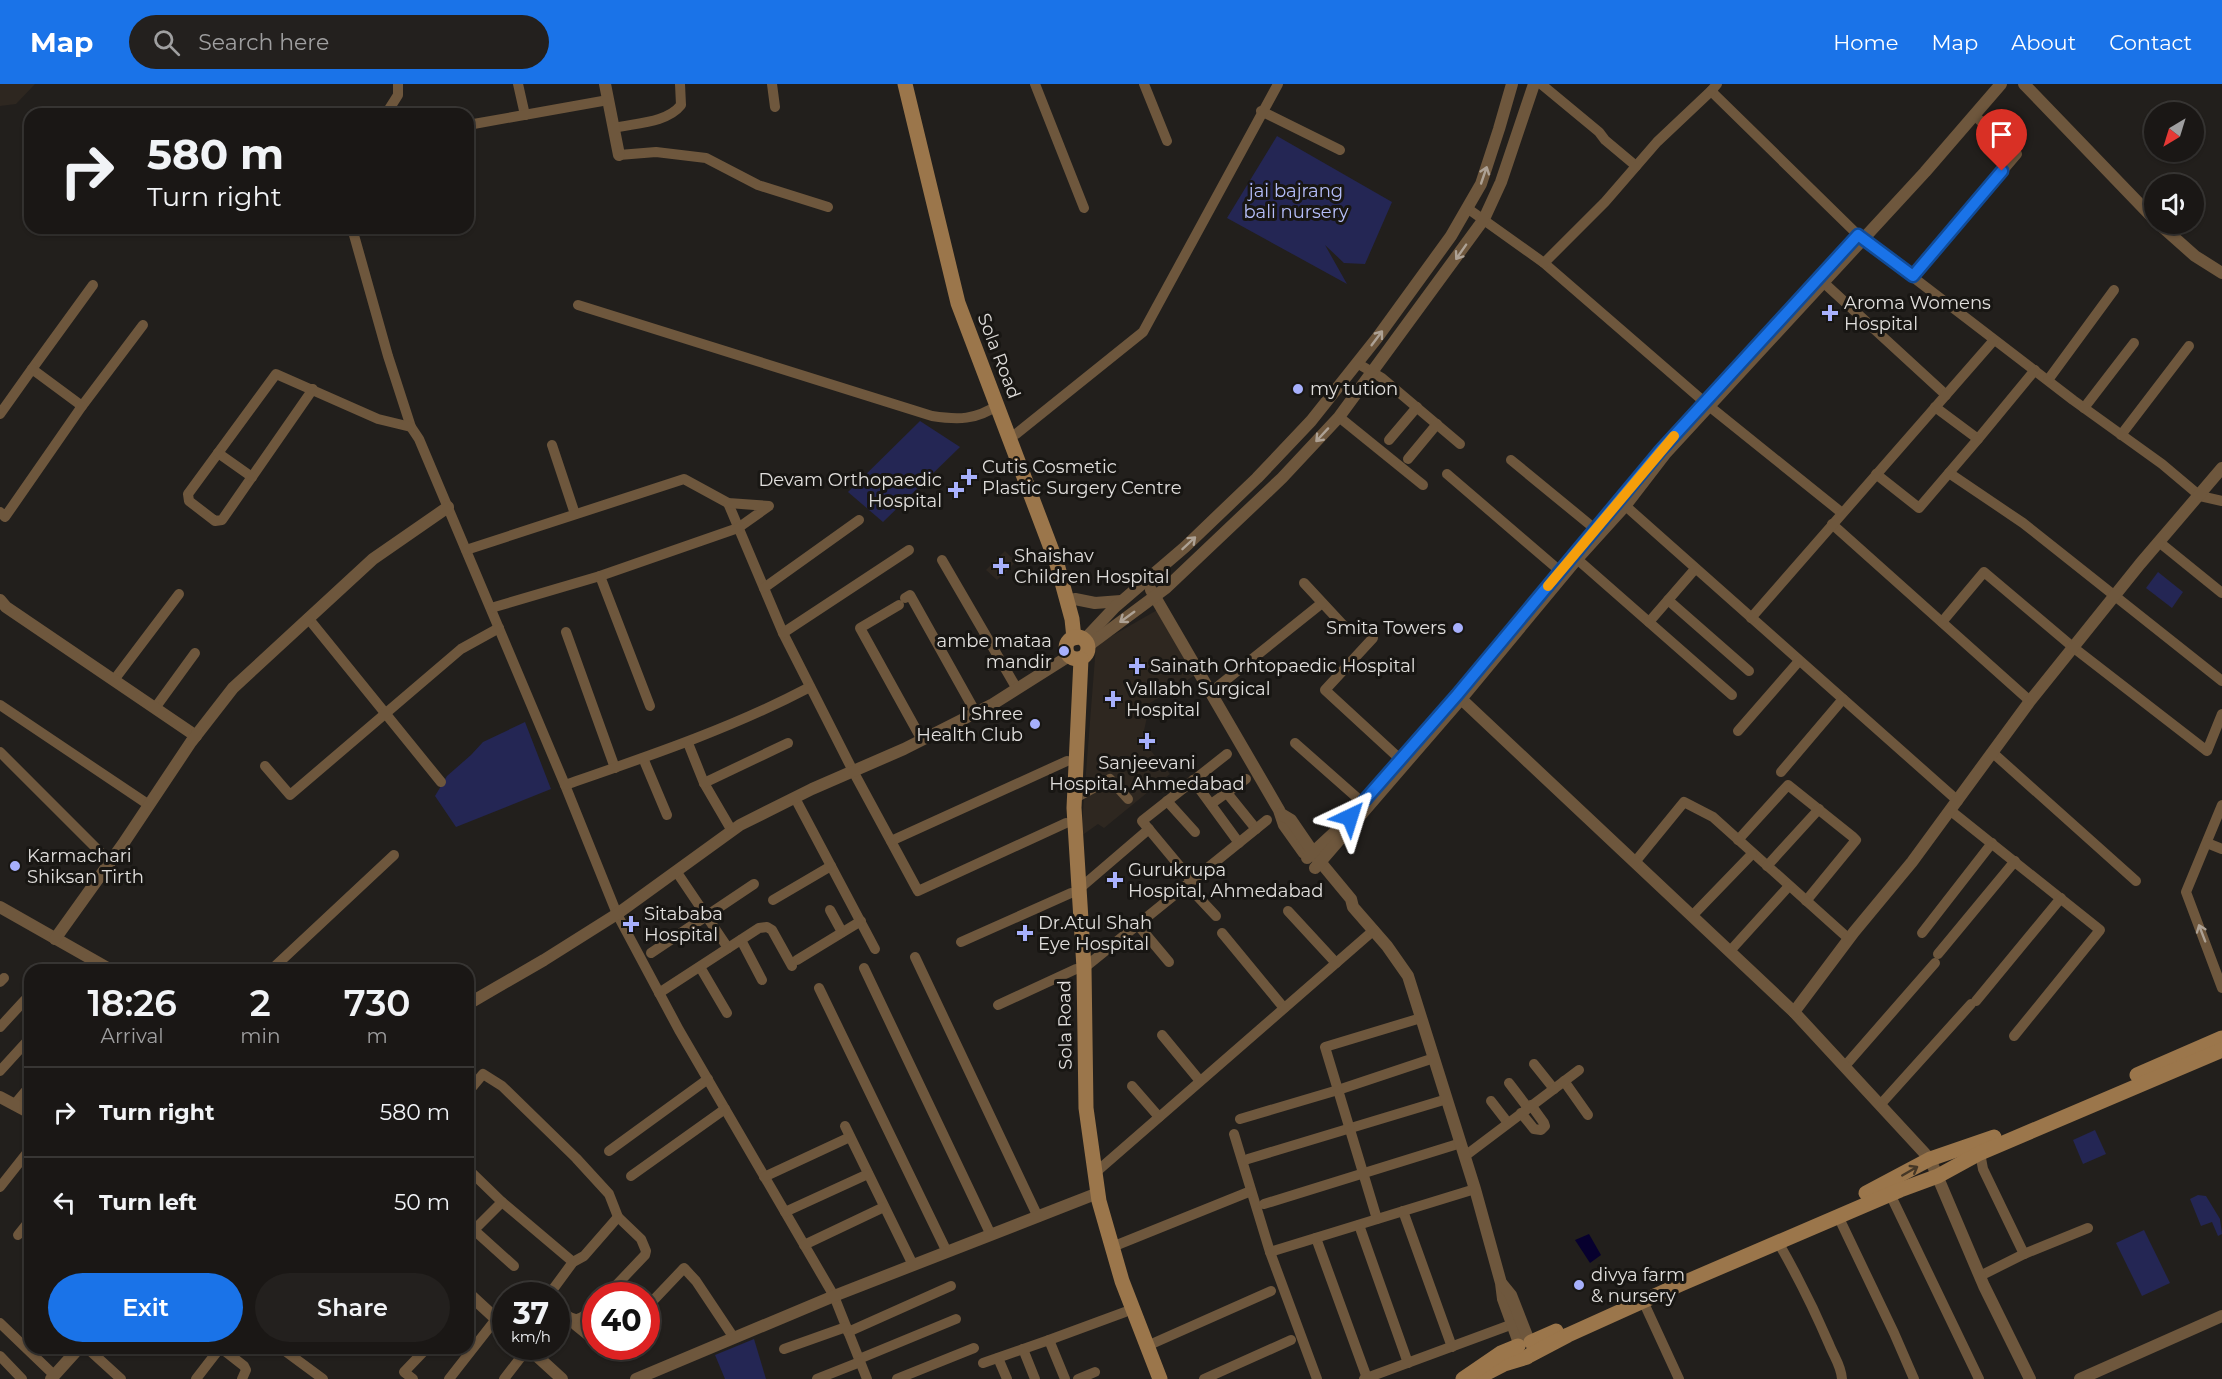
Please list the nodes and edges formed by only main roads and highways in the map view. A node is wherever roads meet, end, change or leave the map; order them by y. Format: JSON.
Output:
{"nodes":[{"id":1,"x":906,"y":84,"type":"edge"},
{"id":2,"x":913,"y":84,"type":"edge"},
{"id":3,"x":1078,"y":648,"type":"junction"},
{"id":4,"x":1075,"y":891,"type":"junction"},
{"id":5,"x":1080,"y":969,"type":"junction"},
{"id":6,"x":2222,"y":1038,"type":"edge"},
{"id":7,"x":2222,"y":1050,"type":"edge"},
{"id":8,"x":1094,"y":1195,"type":"junction"},
{"id":9,"x":1526,"y":1347,"type":"junction"},
{"id":10,"x":1151,"y":1379,"type":"edge"},
{"id":11,"x":1160,"y":1379,"type":"edge"},
{"id":12,"x":1463,"y":1379,"type":"edge"},
{"id":13,"x":1477,"y":1379,"type":"edge"}],
"edges":[{"from":1,"to":3,"type":"main road","name":"Sola Road"},
{"from":2,"to":3,"type":"main road","name":"Sola Road"},
{"from":3,"to":4,"type":"main road","name":"Sola Road"},
{"from":3,"to":4,"type":"main road","name":"Sola Road"},
{"from":4,"to":5,"type":"main road","name":"Sola Road"},
{"from":5,"to":8,"type":"main road","name":"Sola Road"},
{"from":5,"to":8,"type":"main road","name":"Sola Road"},
{"from":9,"to":6,"type":"main road","one_way":true},
{"from":7,"to":9,"type":"main road"},
{"from":8,"to":10,"type":"main road","name":"Sola Road"},
{"from":8,"to":11,"type":"main road","name":"Sola Road"},
{"from":9,"to":12,"type":"main road"},
{"from":9,"to":13,"type":"main road"}]}
